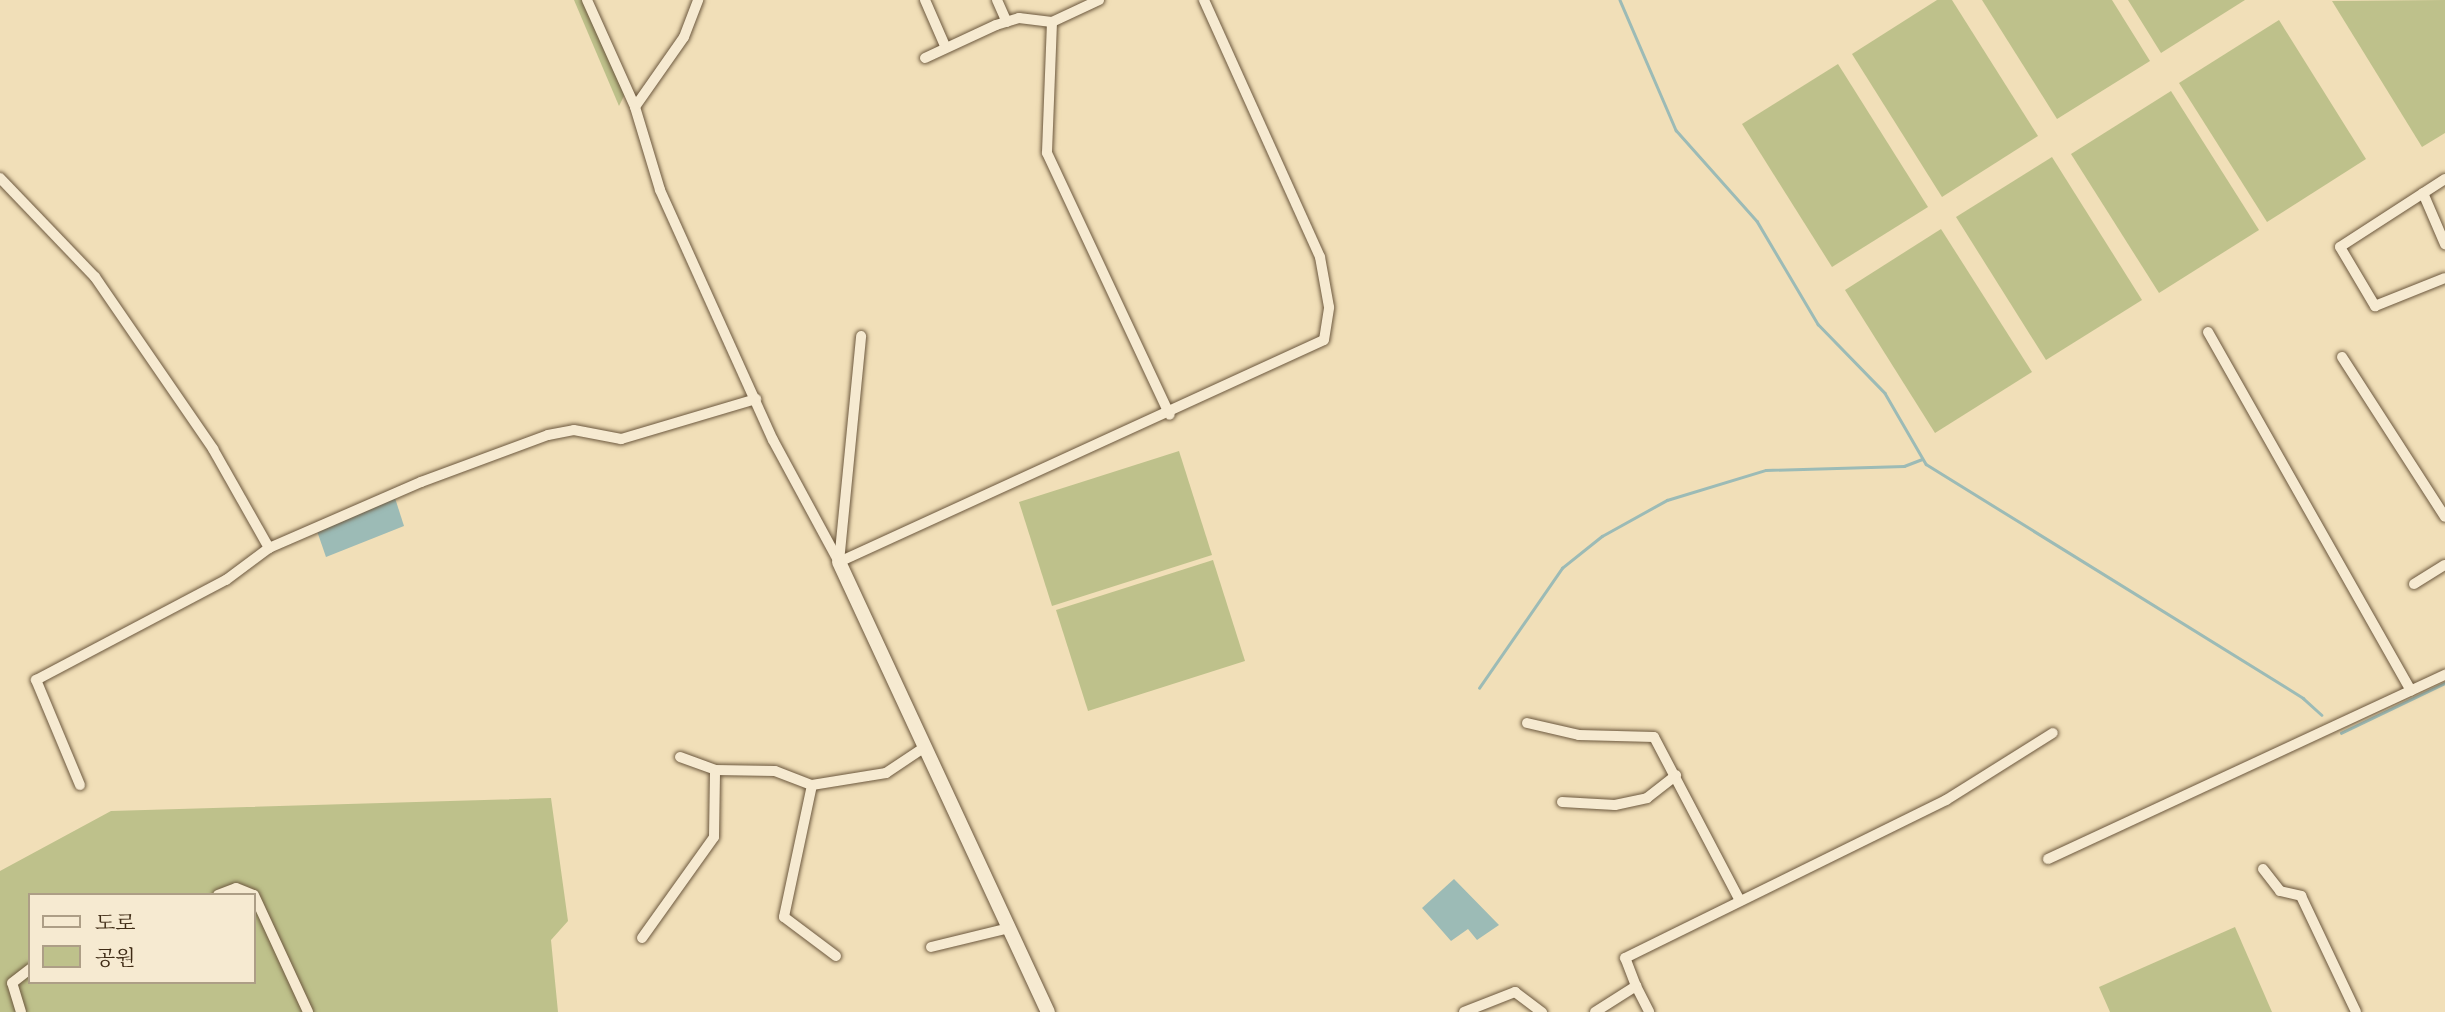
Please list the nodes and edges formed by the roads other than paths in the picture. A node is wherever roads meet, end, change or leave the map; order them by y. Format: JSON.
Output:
{"nodes":[{"id":1,"x":587,"y":0,"type":"edge"},
{"id":2,"x":698,"y":0,"type":"edge"},
{"id":3,"x":925,"y":0,"type":"edge"},
{"id":4,"x":997,"y":0,"type":"edge"},
{"id":5,"x":1099,"y":0,"type":"edge"},
{"id":6,"x":1203,"y":0,"type":"edge"},
{"id":7,"x":1007,"y":22,"type":"junction"},
{"id":8,"x":1052,"y":22,"type":"junction"},
{"id":9,"x":946,"y":48,"type":"junction"},
{"id":10,"x":925,"y":58,"type":"dead end"},
{"id":11,"x":635,"y":107,"type":"junction"},
{"id":12,"x":0,"y":178,"type":"edge"},
{"id":13,"x":2445,"y":179,"type":"edge"},
{"id":14,"x":2423,"y":193,"type":"junction"},
{"id":15,"x":2442,"y":230,"type":"edge"},
{"id":16,"x":2445,"y":244,"type":"edge"},
{"id":17,"x":2445,"y":278,"type":"edge"},
{"id":18,"x":2208,"y":332,"type":"dead end"},
{"id":19,"x":861,"y":337,"type":"dead end"},
{"id":20,"x":2342,"y":357,"type":"dead end"},
{"id":21,"x":756,"y":400,"type":"junction"},
{"id":22,"x":1170,"y":415,"type":"junction"},
{"id":23,"x":2445,"y":517,"type":"edge"},
{"id":24,"x":268,"y":548,"type":"junction"},
{"id":25,"x":839,"y":562,"type":"junction"},
{"id":26,"x":2445,"y":565,"type":"edge"},
{"id":27,"x":2414,"y":584,"type":"dead end"},
{"id":28,"x":2445,"y":675,"type":"edge"},
{"id":29,"x":2411,"y":691,"type":"junction"},
{"id":30,"x":1527,"y":723,"type":"dead end"},
{"id":31,"x":2053,"y":733,"type":"dead end"},
{"id":32,"x":925,"y":747,"type":"junction"},
{"id":33,"x":680,"y":757,"type":"dead end"},
{"id":34,"x":715,"y":769,"type":"junction"},
{"id":35,"x":1676,"y":775,"type":"junction"},
{"id":36,"x":80,"y":785,"type":"dead end"},
{"id":37,"x":812,"y":785,"type":"junction"},
{"id":38,"x":1562,"y":802,"type":"dead end"},
{"id":39,"x":2048,"y":859,"type":"dead end"},
{"id":40,"x":2263,"y":869,"type":"dead end"},
{"id":41,"x":223,"y":893,"type":"edge"},
{"id":42,"x":248,"y":893,"type":"edge"},
{"id":43,"x":256,"y":901,"type":"edge"},
{"id":44,"x":1740,"y":901,"type":"junction"},
{"id":45,"x":1009,"y":928,"type":"junction"},
{"id":46,"x":642,"y":938,"type":"dead end"},
{"id":47,"x":931,"y":947,"type":"dead end"},
{"id":48,"x":836,"y":956,"type":"dead end"},
{"id":49,"x":28,"y":971,"type":"edge"},
{"id":50,"x":1636,"y":986,"type":"junction"},
{"id":51,"x":21,"y":1012,"type":"edge"},
{"id":52,"x":308,"y":1012,"type":"edge"},
{"id":53,"x":1048,"y":1012,"type":"edge"},
{"id":54,"x":1464,"y":1012,"type":"edge"},
{"id":55,"x":1542,"y":1012,"type":"edge"},
{"id":56,"x":1595,"y":1012,"type":"edge"},
{"id":57,"x":1649,"y":1012,"type":"edge"},
{"id":58,"x":2356,"y":1012,"type":"edge"}],
"edges":[{"from":1,"to":11,"type":"street"},
{"from":2,"to":11,"type":"street"},
{"from":3,"to":9,"type":"street"},
{"from":4,"to":7,"type":"street"},
{"from":5,"to":8,"type":"street"},
{"from":6,"to":22,"type":"street"},
{"from":7,"to":8,"type":"street"},
{"from":7,"to":9,"type":"street"},
{"from":8,"to":22,"type":"street"},
{"from":9,"to":10,"type":"street"},
{"from":11,"to":21,"type":"street"},
{"from":12,"to":24,"type":"street"},
{"from":13,"to":14,"type":"street"},
{"from":14,"to":15,"type":"street"},
{"from":14,"to":17,"type":"street"},
{"from":15,"to":16,"type":"street"},
{"from":18,"to":29,"type":"street"},
{"from":19,"to":25,"type":"street"},
{"from":20,"to":23,"type":"street"},
{"from":21,"to":24,"type":"street"},
{"from":21,"to":25,"type":"street"},
{"from":22,"to":25,"type":"street"},
{"from":24,"to":36,"type":"street"},
{"from":25,"to":32,"type":"street"},
{"from":26,"to":27,"type":"street"},
{"from":28,"to":29,"type":"street"},
{"from":29,"to":39,"type":"street"},
{"from":30,"to":35,"type":"street"},
{"from":31,"to":44,"type":"street"},
{"from":32,"to":37,"type":"street"},
{"from":32,"to":45,"type":"street"},
{"from":33,"to":34,"type":"street"},
{"from":34,"to":37,"type":"street"},
{"from":34,"to":46,"type":"street"},
{"from":35,"to":38,"type":"street"},
{"from":35,"to":44,"type":"street"},
{"from":37,"to":48,"type":"street"},
{"from":40,"to":58,"type":"street"},
{"from":41,"to":42,"type":"street"},
{"from":43,"to":52,"type":"street"},
{"from":44,"to":50,"type":"street"},
{"from":45,"to":47,"type":"street"},
{"from":45,"to":53,"type":"street"},
{"from":49,"to":51,"type":"street"},
{"from":50,"to":56,"type":"street"},
{"from":50,"to":57,"type":"street"},
{"from":54,"to":55,"type":"street"}]}
